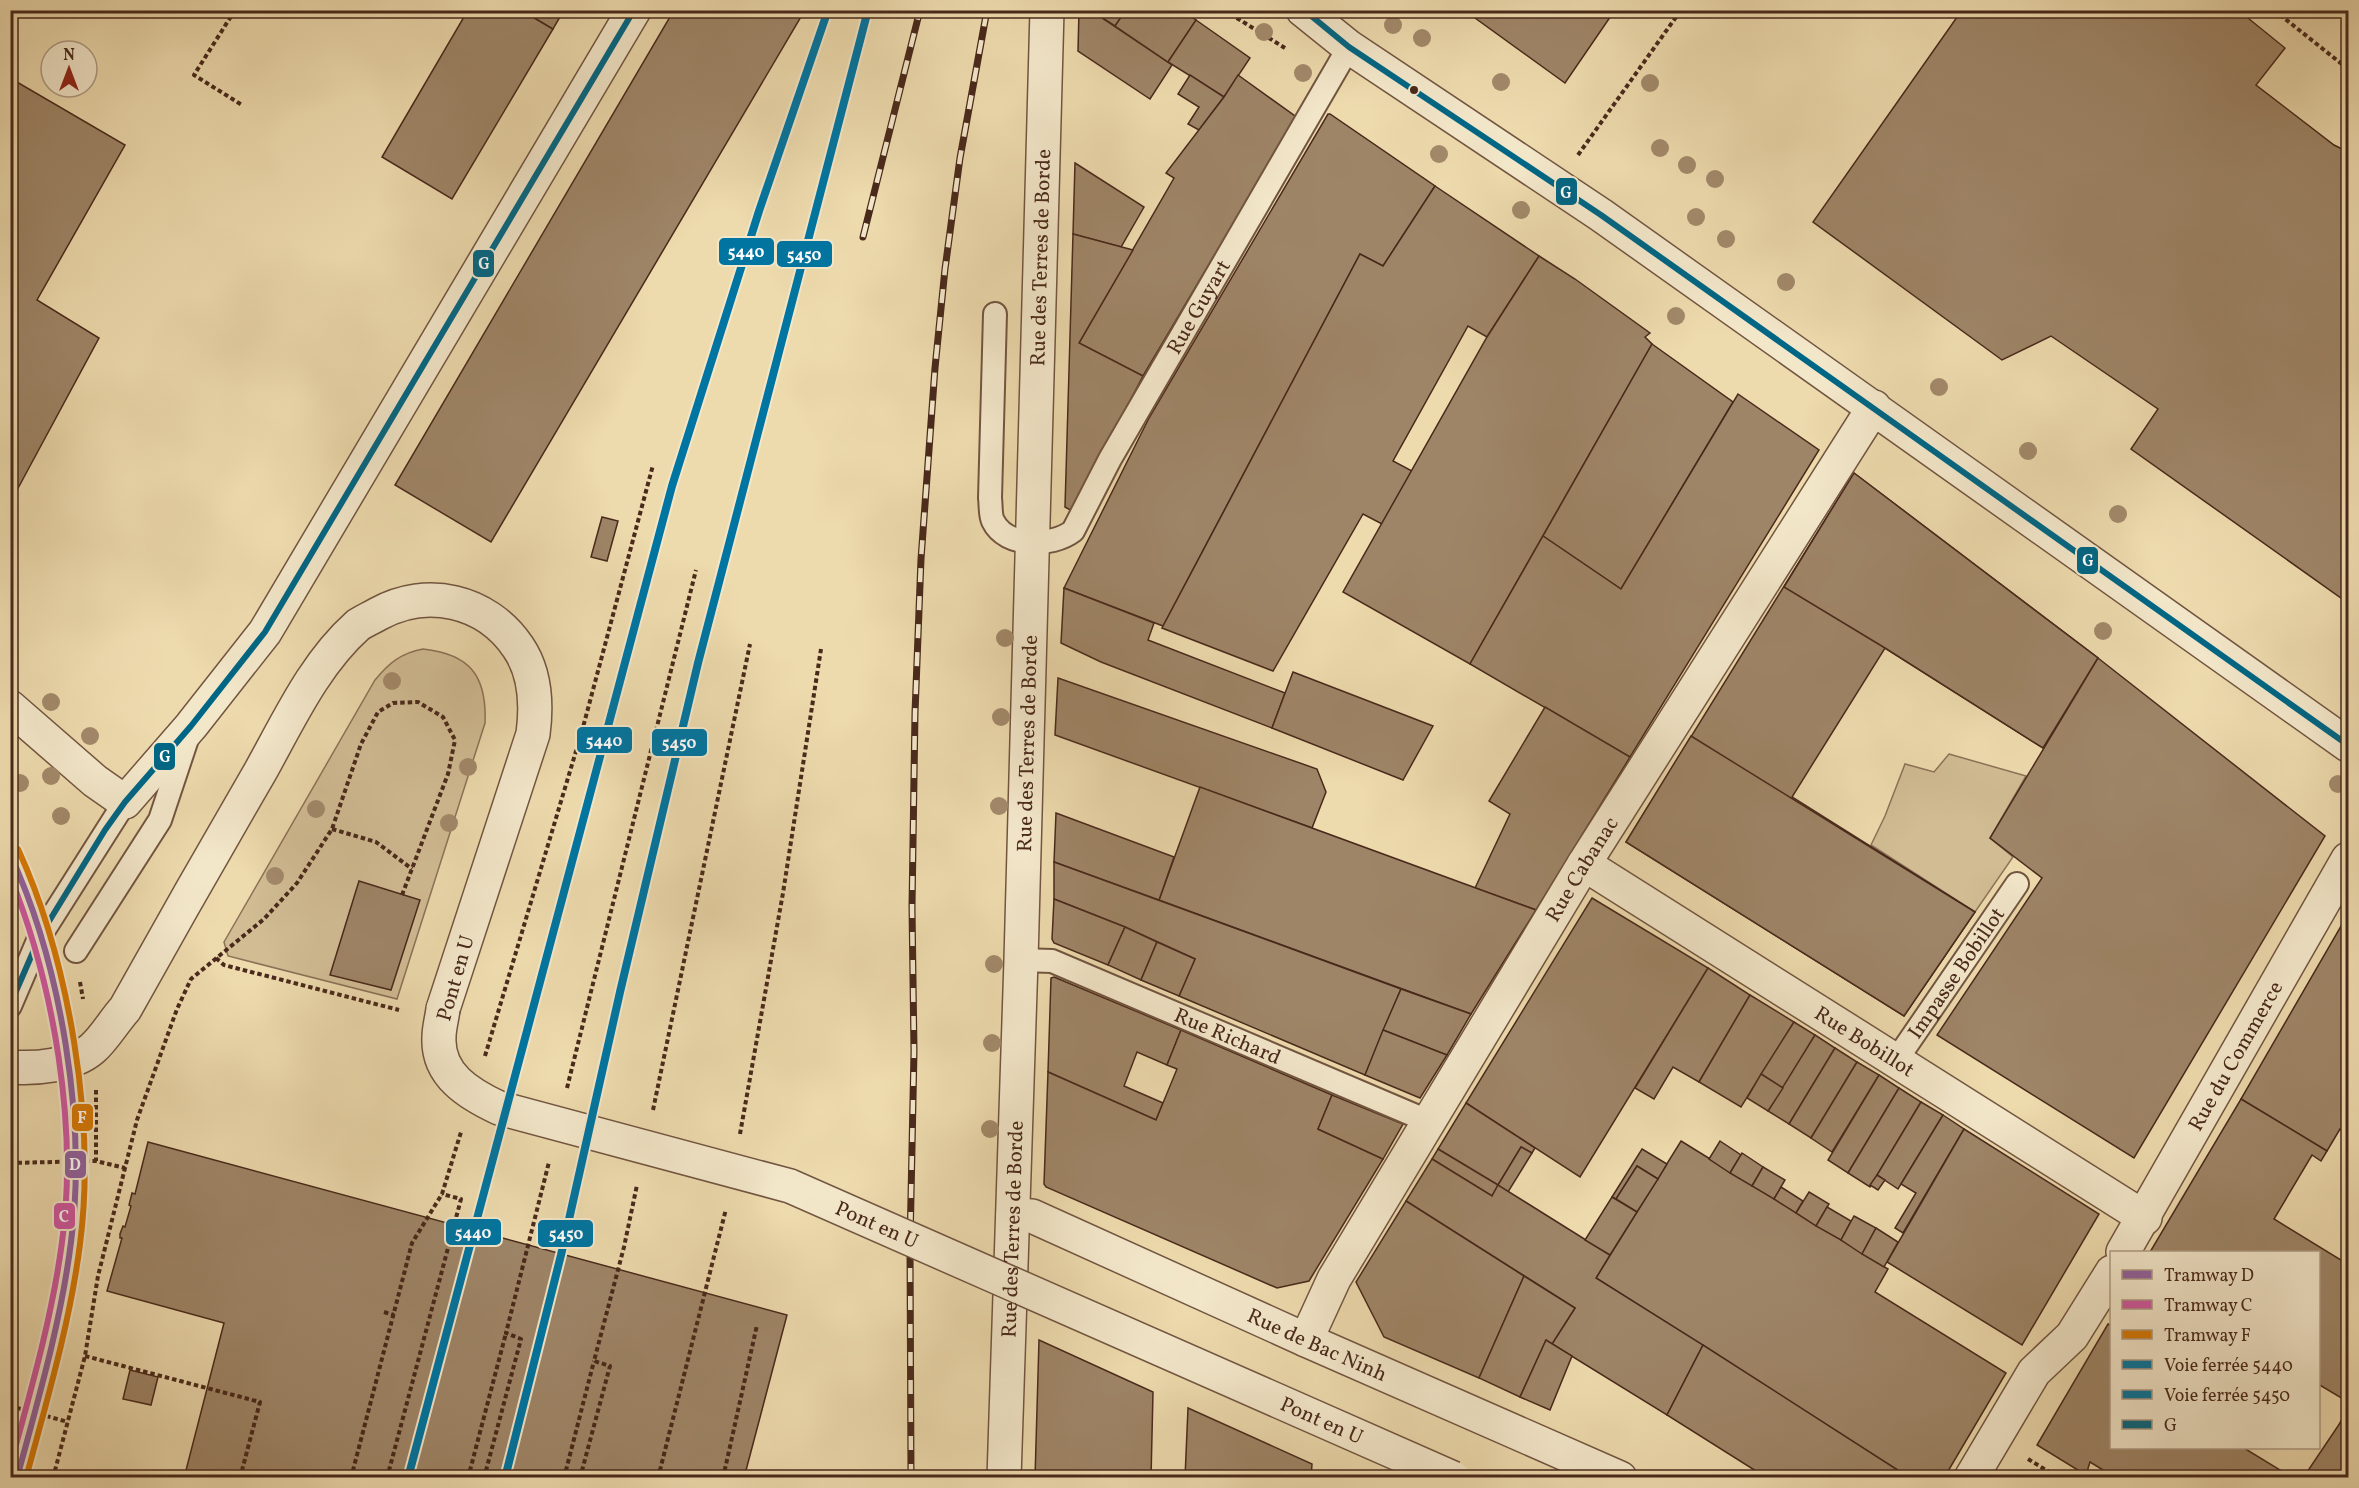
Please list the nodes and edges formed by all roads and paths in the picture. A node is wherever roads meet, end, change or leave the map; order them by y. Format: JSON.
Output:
{"nodes":[{"id":1,"x":236,"y":10,"type":"edge"},
{"id":2,"x":634,"y":10,"type":"edge"},
{"id":3,"x":1047,"y":10,"type":"edge"},
{"id":4,"x":1303,"y":10,"type":"edge"},
{"id":5,"x":1681,"y":10,"type":"edge"},
{"id":6,"x":2274,"y":10,"type":"edge"},
{"id":7,"x":1349,"y":47,"type":"junction"},
{"id":8,"x":2349,"y":69,"type":"edge"},
{"id":9,"x":242,"y":105,"type":"dead end"},
{"id":10,"x":1556,"y":185,"type":"junction"},
{"id":11,"x":995,"y":314,"type":"dead end"},
{"id":12,"x":1874,"y":407,"type":"junction"},
{"id":13,"x":653,"y":465,"type":"dead end"},
{"id":14,"x":1032,"y":542,"type":"junction"},
{"id":15,"x":696,"y":570,"type":"dead end"},
{"id":16,"x":750,"y":644,"type":"dead end"},
{"id":17,"x":821,"y":650,"type":"dead end"},
{"id":18,"x":10,"y":707,"type":"edge"},
{"id":19,"x":191,"y":726,"type":"junction"},
{"id":20,"x":2349,"y":745,"type":"edge"},
{"id":21,"x":124,"y":802,"type":"junction"},
{"id":22,"x":332,"y":829,"type":"junction"},
{"id":23,"x":2349,"y":859,"type":"edge"},
{"id":24,"x":1584,"y":864,"type":"junction"},
{"id":25,"x":412,"y":869,"type":"junction"},
{"id":26,"x":2018,"y":884,"type":"dead end"},
{"id":27,"x":402,"y":895,"type":"dead end"},
{"id":28,"x":76,"y":951,"type":"dead end"},
{"id":29,"x":216,"y":958,"type":"junction"},
{"id":30,"x":1022,"y":960,"type":"junction"},
{"id":31,"x":10,"y":1006,"type":"edge"},
{"id":32,"x":396,"y":1009,"type":"dead end"},
{"id":33,"x":484,"y":1060,"type":"dead end"},
{"id":34,"x":1895,"y":1062,"type":"junction"},
{"id":35,"x":10,"y":1067,"type":"edge"},
{"id":36,"x":96,"y":1080,"type":"dead end"},
{"id":37,"x":567,"y":1089,"type":"dead end"},
{"id":38,"x":651,"y":1120,"type":"dead end"},
{"id":39,"x":1430,"y":1122,"type":"junction"},
{"id":40,"x":463,"y":1127,"type":"dead end"},
{"id":41,"x":739,"y":1139,"type":"dead end"},
{"id":42,"x":550,"y":1158,"type":"dead end"},
{"id":43,"x":96,"y":1161,"type":"junction"},
{"id":44,"x":10,"y":1163,"type":"edge"},
{"id":45,"x":124,"y":1168,"type":"junction"},
{"id":46,"x":639,"y":1178,"type":"dead end"},
{"id":47,"x":442,"y":1194,"type":"junction"},
{"id":48,"x":726,"y":1206,"type":"dead end"},
{"id":49,"x":1013,"y":1215,"type":"junction"},
{"id":50,"x":2145,"y":1218,"type":"junction"},
{"id":51,"x":2124,"y":1251,"type":"edge"},
{"id":52,"x":2110,"y":1275,"type":"edge"},
{"id":53,"x":384,"y":1312,"type":"dead end"},
{"id":54,"x":394,"y":1315,"type":"junction"},
{"id":55,"x":757,"y":1325,"type":"dead end"},
{"id":56,"x":506,"y":1333,"type":"junction"},
{"id":57,"x":1306,"y":1340,"type":"junction"},
{"id":58,"x":85,"y":1356,"type":"junction"},
{"id":59,"x":594,"y":1361,"type":"junction"},
{"id":60,"x":10,"y":1406,"type":"edge"},
{"id":61,"x":68,"y":1422,"type":"junction"},
{"id":62,"x":53,"y":1478,"type":"edge"},
{"id":63,"x":240,"y":1478,"type":"edge"},
{"id":64,"x":351,"y":1478,"type":"edge"},
{"id":65,"x":387,"y":1478,"type":"edge"},
{"id":66,"x":468,"y":1478,"type":"edge"},
{"id":67,"x":484,"y":1478,"type":"edge"},
{"id":68,"x":564,"y":1478,"type":"edge"},
{"id":69,"x":580,"y":1478,"type":"edge"},
{"id":70,"x":658,"y":1478,"type":"edge"},
{"id":71,"x":723,"y":1478,"type":"edge"},
{"id":72,"x":1004,"y":1478,"type":"edge"},
{"id":73,"x":1453,"y":1478,"type":"edge"},
{"id":74,"x":1620,"y":1478,"type":"edge"},
{"id":75,"x":1971,"y":1478,"type":"edge"}],
"edges":[{"from":1,"to":9,"type":"path"},
{"from":2,"to":19,"type":"street"},
{"from":3,"to":14,"type":"street","name":"Rue des Terres de Borde"},
{"from":4,"to":7,"type":"street"},
{"from":5,"to":10,"type":"path"},
{"from":6,"to":8,"type":"path"},
{"from":7,"to":10,"type":"street"},
{"from":7,"to":14,"type":"lane","name":"Rue Guyart"},
{"from":10,"to":12,"type":"street"},
{"from":11,"to":14,"type":"lane"},
{"from":12,"to":20,"type":"street"},
{"from":12,"to":24,"type":"street","name":"Rue Cabanac"},
{"from":13,"to":33,"type":"path"},
{"from":14,"to":30,"type":"street","name":"Rue des Terres de Borde"},
{"from":15,"to":37,"type":"path"},
{"from":16,"to":38,"type":"path"},
{"from":17,"to":41,"type":"path"},
{"from":18,"to":21,"type":"street"},
{"from":19,"to":21,"type":"street"},
{"from":19,"to":28,"type":"lane"},
{"from":21,"to":31,"type":"lane"},
{"from":22,"to":25,"type":"path"},
{"from":22,"to":25,"type":"path"},
{"from":22,"to":29,"type":"path"},
{"from":23,"to":50,"type":"street","name":"Rue du Commerce"},
{"from":24,"to":34,"type":"street","name":"Rue Bobillot"},
{"from":24,"to":39,"type":"street","name":"Rue Cabanac"},
{"from":25,"to":27,"type":"path"},
{"from":26,"to":34,"type":"lane","name":"Impasse Bobillot"},
{"from":29,"to":32,"type":"path"},
{"from":29,"to":45,"type":"path"},
{"from":30,"to":39,"type":"lane","name":"Rue Richard"},
{"from":30,"to":49,"type":"street","name":"Rue des Terres de Borde"},
{"from":34,"to":50,"type":"street","name":"Rue Bobillot"},
{"from":35,"to":73,"type":"street","name":"Pont en U","bridge":true},
{"from":36,"to":43,"type":"path"},
{"from":39,"to":57,"type":"street","name":"Rue Cabanac"},
{"from":40,"to":47,"type":"path"},
{"from":42,"to":56,"type":"path"},
{"from":43,"to":44,"type":"path"},
{"from":43,"to":45,"type":"path"},
{"from":45,"to":58,"type":"path"},
{"from":46,"to":59,"type":"path"},
{"from":47,"to":54,"type":"path"},
{"from":47,"to":65,"type":"path"},
{"from":48,"to":70,"type":"path"},
{"from":49,"to":57,"type":"street","name":"Rue de Bac Ninh"},
{"from":49,"to":72,"type":"street","name":"Rue des Terres de Borde"},
{"from":50,"to":51,"type":"street","name":"Rue du Commerce"},
{"from":52,"to":75,"type":"street"},
{"from":53,"to":54,"type":"path"},
{"from":54,"to":64,"type":"path"},
{"from":55,"to":71,"type":"path"},
{"from":56,"to":66,"type":"path"},
{"from":56,"to":67,"type":"path"},
{"from":57,"to":74,"type":"street","name":"Rue de Bac Ninh"},
{"from":58,"to":61,"type":"path"},
{"from":58,"to":63,"type":"path"},
{"from":59,"to":68,"type":"path"},
{"from":59,"to":69,"type":"path"},
{"from":60,"to":61,"type":"path"},
{"from":61,"to":62,"type":"path"}]}
